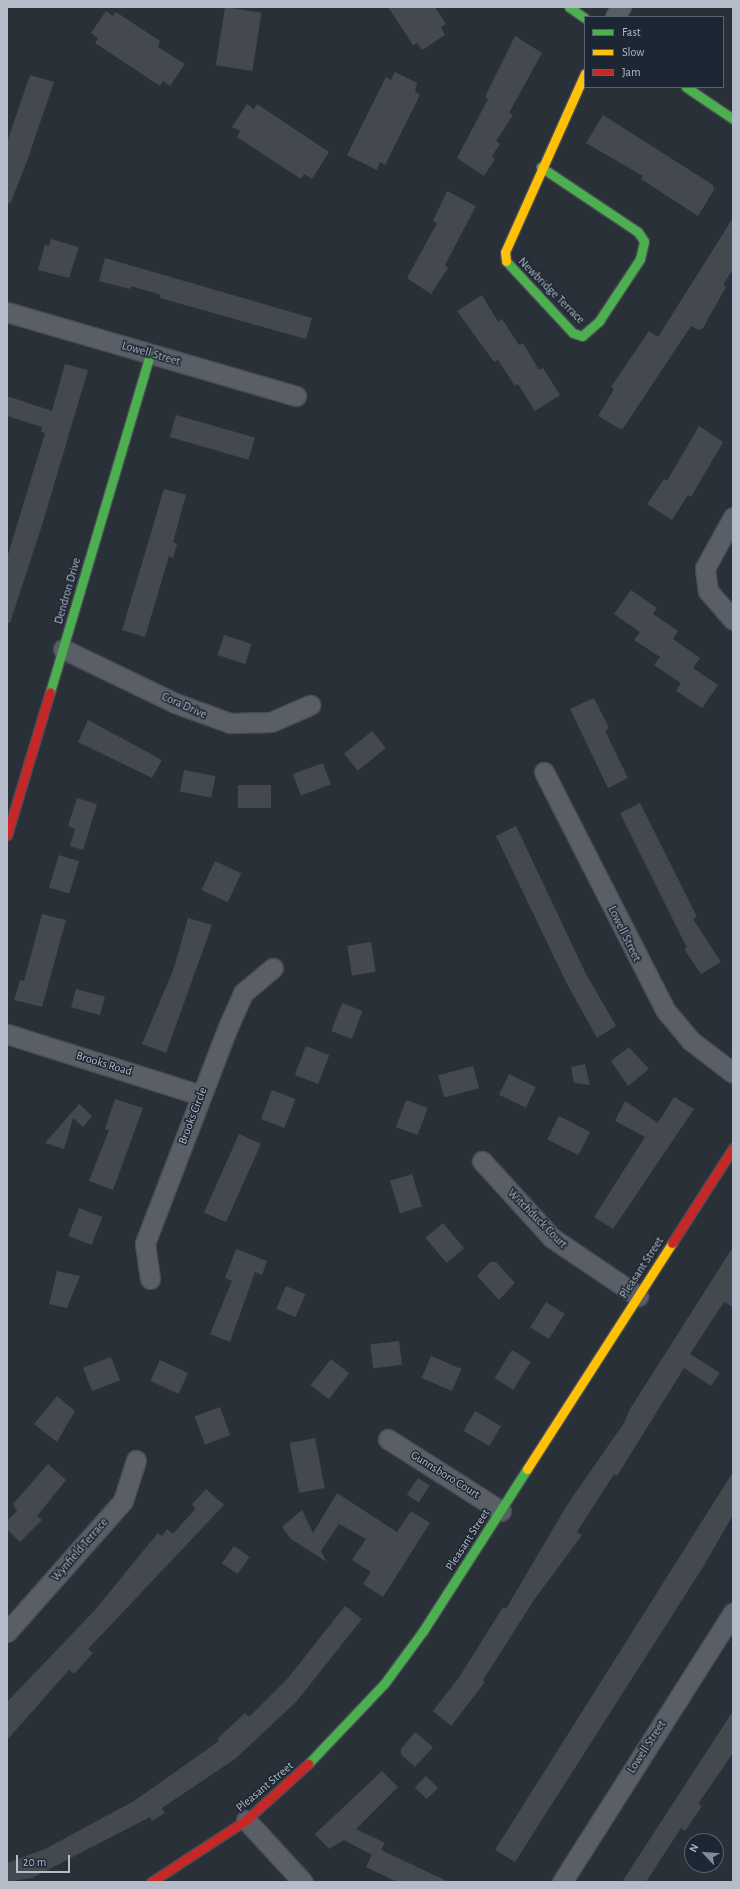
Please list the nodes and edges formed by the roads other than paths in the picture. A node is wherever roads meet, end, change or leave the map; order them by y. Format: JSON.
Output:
{"nodes":[{"id":1,"x":568,"y":7,"type":"edge"},
{"id":2,"x":621,"y":7,"type":"edge"},
{"id":3,"x":616,"y":16,"type":"edge"},
{"id":4,"x":584,"y":17,"type":"edge"},
{"id":5,"x":584,"y":75,"type":"edge"},
{"id":6,"x":687,"y":88,"type":"edge"},
{"id":7,"x":733,"y":119,"type":"edge"},
{"id":8,"x":541,"y":168,"type":"junction"},
{"id":9,"x":7,"y":312,"type":"edge"},
{"id":10,"x":150,"y":354,"type":"junction"},
{"id":11,"x":296,"y":396,"type":"dead end"},
{"id":12,"x":733,"y":517,"type":"edge"},
{"id":13,"x":733,"y":620,"type":"edge"},
{"id":14,"x":63,"y":649,"type":"junction"},
{"id":15,"x":310,"y":705,"type":"dead end"},
{"id":16,"x":544,"y":772,"type":"dead end"},
{"id":17,"x":7,"y":835,"type":"edge"},
{"id":18,"x":273,"y":968,"type":"dead end"},
{"id":19,"x":7,"y":1034,"type":"edge"},
{"id":20,"x":733,"y":1073,"type":"edge"},
{"id":21,"x":201,"y":1095,"type":"junction"},
{"id":22,"x":733,"y":1148,"type":"edge"},
{"id":23,"x":482,"y":1161,"type":"dead end"},
{"id":24,"x":150,"y":1279,"type":"dead end"},
{"id":25,"x":638,"y":1296,"type":"junction"},
{"id":26,"x":388,"y":1439,"type":"dead end"},
{"id":27,"x":136,"y":1460,"type":"dead end"},
{"id":28,"x":501,"y":1511,"type":"junction"},
{"id":29,"x":733,"y":1613,"type":"edge"},
{"id":30,"x":7,"y":1632,"type":"edge"},
{"id":31,"x":246,"y":1820,"type":"junction"},
{"id":32,"x":151,"y":1882,"type":"edge"},
{"id":33,"x":303,"y":1882,"type":"edge"},
{"id":34,"x":562,"y":1882,"type":"edge"}],
"edges":[{"from":1,"to":4,"type":"street"},
{"from":2,"to":3,"type":"street"},
{"from":5,"to":8,"type":"street","name":"Newbridge Terrace"},
{"from":6,"to":7,"type":"street"},
{"from":8,"to":8,"type":"street","name":"Newbridge Terrace"},
{"from":9,"to":10,"type":"street","name":"Lowell Street"},
{"from":10,"to":11,"type":"street","name":"Lowell Street"},
{"from":10,"to":14,"type":"street","name":"Dendron Drive"},
{"from":12,"to":13,"type":"street"},
{"from":14,"to":15,"type":"street","name":"Cora Drive"},
{"from":14,"to":17,"type":"street","name":"Dendron Drive"},
{"from":16,"to":20,"type":"street","name":"Lowell Street"},
{"from":18,"to":21,"type":"street","name":"Brooks Circle"},
{"from":19,"to":21,"type":"street","name":"Brooks Road"},
{"from":21,"to":24,"type":"street","name":"Brooks Circle"},
{"from":22,"to":25,"type":"street","name":"Pleasant Street"},
{"from":23,"to":25,"type":"street","name":"Witchduck Court"},
{"from":25,"to":28,"type":"street","name":"Pleasant Street"},
{"from":26,"to":28,"type":"street","name":"Gunnsboro Court"},
{"from":27,"to":30,"type":"street","name":"Wynfield Terrace"},
{"from":28,"to":31,"type":"street","name":"Pleasant Street"},
{"from":29,"to":34,"type":"street","name":"Lowell Street"},
{"from":31,"to":32,"type":"street","name":"Pleasant Street"},
{"from":31,"to":33,"type":"street"}]}
